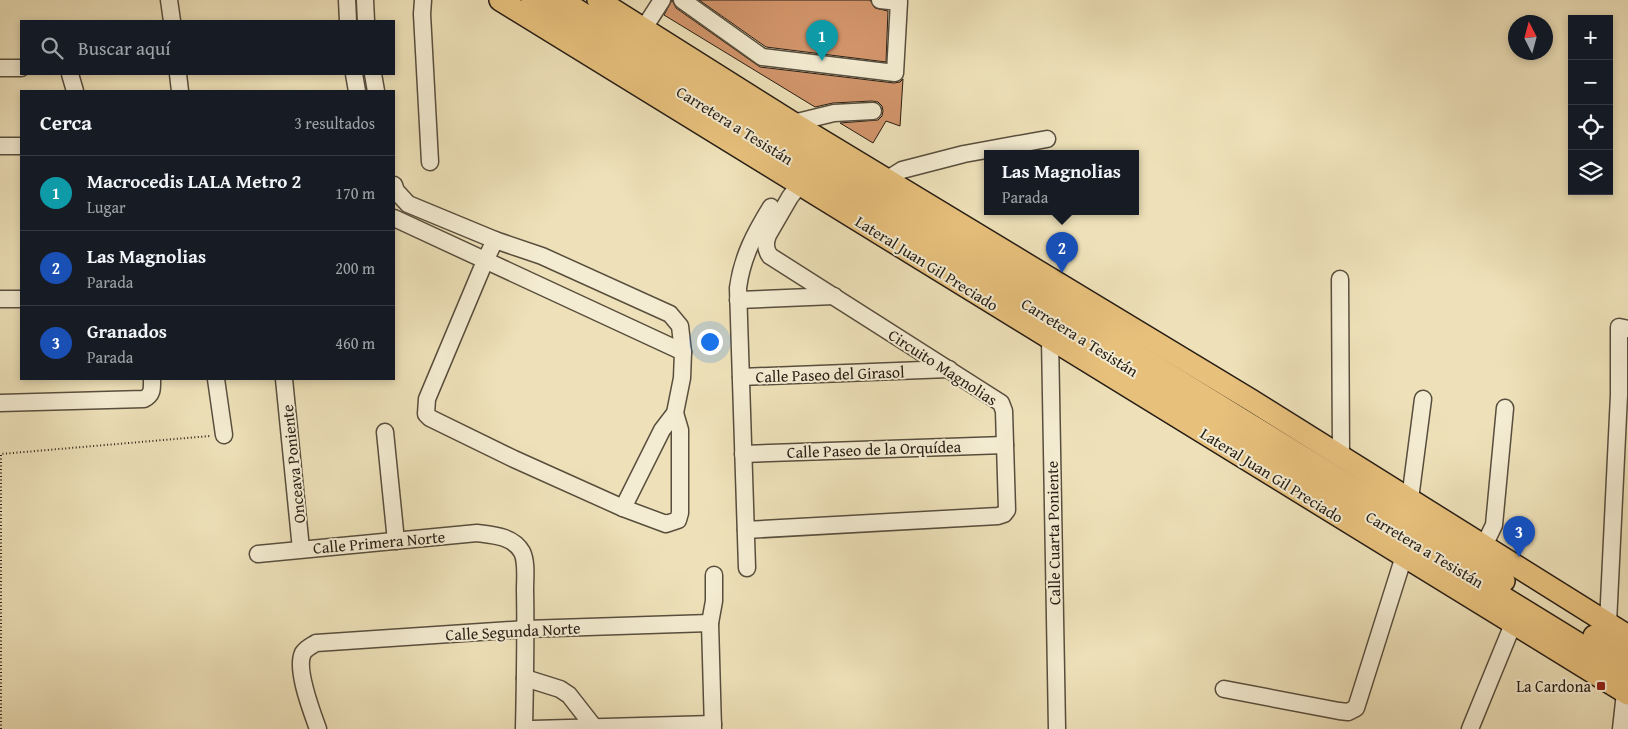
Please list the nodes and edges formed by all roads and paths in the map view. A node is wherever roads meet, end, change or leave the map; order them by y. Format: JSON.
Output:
{"nodes":[{"id":1,"x":169,"y":0,"type":"edge"},
{"id":2,"x":346,"y":0,"type":"edge"},
{"id":3,"x":365,"y":0,"type":"edge"},
{"id":4,"x":423,"y":0,"type":"edge"},
{"id":5,"x":500,"y":0,"type":"edge"},
{"id":6,"x":532,"y":0,"type":"edge"},
{"id":7,"x":561,"y":0,"type":"edge"},
{"id":8,"x":598,"y":0,"type":"edge"},
{"id":9,"x":662,"y":0,"type":"edge"},
{"id":10,"x":682,"y":0,"type":"edge"},
{"id":11,"x":880,"y":0,"type":"edge"},
{"id":12,"x":899,"y":1,"type":"edge"},
{"id":13,"x":172,"y":20,"type":"edge"},
{"id":14,"x":348,"y":20,"type":"edge"},
{"id":15,"x":366,"y":20,"type":"edge"},
{"id":16,"x":644,"y":28,"type":"junction"},
{"id":17,"x":0,"y":68,"type":"edge"},
{"id":18,"x":20,"y":68,"type":"edge"},
{"id":19,"x":71,"y":75,"type":"edge"},
{"id":20,"x":178,"y":75,"type":"edge"},
{"id":21,"x":354,"y":75,"type":"edge"},
{"id":22,"x":373,"y":75,"type":"edge"},
{"id":23,"x":75,"y":90,"type":"edge"},
{"id":24,"x":180,"y":90,"type":"edge"},
{"id":25,"x":357,"y":90,"type":"edge"},
{"id":26,"x":376,"y":90,"type":"edge"},
{"id":27,"x":872,"y":111,"type":"dead end"},
{"id":28,"x":792,"y":123,"type":"junction"},
{"id":29,"x":1047,"y":139,"type":"dead end"},
{"id":30,"x":0,"y":146,"type":"edge"},
{"id":31,"x":20,"y":146,"type":"edge"},
{"id":32,"x":984,"y":150,"type":"edge"},
{"id":33,"x":986,"y":150,"type":"edge"},
{"id":34,"x":430,"y":162,"type":"dead end"},
{"id":35,"x":795,"y":180,"type":"junction"},
{"id":36,"x":886,"y":180,"type":"junction"},
{"id":37,"x":395,"y":188,"type":"edge"},
{"id":38,"x":916,"y":217,"type":"junction"},
{"id":39,"x":395,"y":218,"type":"edge"},
{"id":40,"x":496,"y":240,"type":"junction"},
{"id":41,"x":891,"y":241,"type":"junction"},
{"id":42,"x":945,"y":245,"type":"junction"},
{"id":43,"x":485,"y":261,"type":"junction"},
{"id":44,"x":1340,"y":279,"type":"dead end"},
{"id":45,"x":834,"y":296,"type":"junction"},
{"id":46,"x":0,"y":299,"type":"edge"},
{"id":47,"x":20,"y":299,"type":"edge"},
{"id":48,"x":738,"y":300,"type":"junction"},
{"id":49,"x":1624,"y":328,"type":"edge"},
{"id":50,"x":1050,"y":338,"type":"junction"},
{"id":51,"x":683,"y":352,"type":"junction"},
{"id":52,"x":949,"y":369,"type":"junction"},
{"id":53,"x":740,"y":377,"type":"junction"},
{"id":54,"x":152,"y":380,"type":"edge"},
{"id":55,"x":216,"y":380,"type":"edge"},
{"id":56,"x":284,"y":380,"type":"edge"},
{"id":57,"x":1624,"y":396,"type":"edge"},
{"id":58,"x":1423,"y":399,"type":"dead end"},
{"id":59,"x":0,"y":403,"type":"edge"},
{"id":60,"x":1505,"y":408,"type":"dead end"},
{"id":61,"x":675,"y":413,"type":"junction"},
{"id":62,"x":385,"y":432,"type":"dead end"},
{"id":63,"x":224,"y":435,"type":"joint"},
{"id":64,"x":1005,"y":445,"type":"junction"},
{"id":65,"x":743,"y":454,"type":"junction"},
{"id":66,"x":1341,"y":456,"type":"junction"},
{"id":67,"x":1410,"y":499,"type":"junction"},
{"id":68,"x":623,"y":508,"type":"junction"},
{"id":69,"x":746,"y":530,"type":"junction"},
{"id":70,"x":396,"y":541,"type":"junction"},
{"id":71,"x":301,"y":549,"type":"junction"},
{"id":72,"x":258,"y":554,"type":"dead end"},
{"id":73,"x":1404,"y":556,"type":"junction"},
{"id":74,"x":747,"y":568,"type":"dead end"},
{"id":75,"x":1471,"y":568,"type":"junction"},
{"id":76,"x":714,"y":575,"type":"dead end"},
{"id":77,"x":710,"y":623,"type":"junction"},
{"id":78,"x":1608,"y":623,"type":"junction"},
{"id":79,"x":1513,"y":624,"type":"junction"},
{"id":80,"x":526,"y":629,"type":"junction"},
{"id":81,"x":1628,"y":636,"type":"edge"},
{"id":82,"x":1628,"y":657,"type":"edge"},
{"id":83,"x":525,"y":678,"type":"junction"},
{"id":84,"x":1627,"y":687,"type":"edge"},
{"id":85,"x":1224,"y":689,"type":"dead end"},
{"id":86,"x":594,"y":727,"type":"junction"},
{"id":87,"x":628,"y":727,"type":"edge"},
{"id":88,"x":713,"y":727,"type":"edge"},
{"id":89,"x":1,"y":729,"type":"edge"},
{"id":90,"x":318,"y":729,"type":"edge"},
{"id":91,"x":524,"y":729,"type":"edge"},
{"id":92,"x":533,"y":729,"type":"edge"},
{"id":93,"x":1057,"y":729,"type":"edge"},
{"id":94,"x":1470,"y":729,"type":"edge"},
{"id":95,"x":1621,"y":729,"type":"edge"}],
"edges":[{"from":1,"to":13,"type":"street"},
{"from":2,"to":14,"type":"street"},
{"from":3,"to":15,"type":"street"},
{"from":4,"to":34,"type":"street"},
{"from":5,"to":35,"type":"main road","name":"Lateral Juan Gil Preciado"},
{"from":6,"to":38,"type":"main road","name":"Carretera a Tesistán"},
{"from":7,"to":38,"type":"main road","name":"Carretera a Tesistán"},
{"from":8,"to":16,"type":"main road","name":"Lateral Juan Gil Preciado"},
{"from":9,"to":16,"type":"street"},
{"from":10,"to":12,"type":"street"},
{"from":11,"to":12,"type":"street"},
{"from":16,"to":28,"type":"main road","name":"Lateral Juan Gil Preciado"},
{"from":17,"to":18,"type":"street"},
{"from":19,"to":23,"type":"street"},
{"from":20,"to":24,"type":"street"},
{"from":21,"to":25,"type":"street"},
{"from":22,"to":26,"type":"street"},
{"from":27,"to":28,"type":"street"},
{"from":28,"to":36,"type":"main road","name":"Lateral Juan Gil Preciado"},
{"from":29,"to":33,"type":"street"},
{"from":30,"to":31,"type":"street"},
{"from":32,"to":36,"type":"street"},
{"from":35,"to":41,"type":"main road","name":"Lateral Juan Gil Preciado"},
{"from":35,"to":45,"type":"street","name":"Circuito Magnolias"},
{"from":35,"to":48,"type":"street"},
{"from":36,"to":38,"type":"main road","name":"Lateral Juan Gil Preciado"},
{"from":37,"to":40,"type":"street"},
{"from":38,"to":41,"type":"main road"},
{"from":38,"to":42,"type":"main road","name":"Carretera a Tesistán"},
{"from":38,"to":42,"type":"main road","name":"Lateral Juan Gil Preciado"},
{"from":39,"to":43,"type":"street"},
{"from":40,"to":43,"type":"street"},
{"from":40,"to":51,"type":"street"},
{"from":41,"to":42,"type":"main road","name":"Lateral Juan Gil Preciado"},
{"from":42,"to":50,"type":"main road","name":"Lateral Juan Gil Preciado"},
{"from":42,"to":66,"type":"main road","name":"Lateral Juan Gil Preciado"},
{"from":42,"to":75,"type":"main road","name":"Carretera a Tesistán"},
{"from":43,"to":51,"type":"street"},
{"from":43,"to":68,"type":"street"},
{"from":44,"to":66,"type":"street"},
{"from":45,"to":48,"type":"street"},
{"from":45,"to":52,"type":"street","name":"Circuito Magnolias"},
{"from":46,"to":47,"type":"street"},
{"from":48,"to":53,"type":"street"},
{"from":49,"to":57,"type":"street"},
{"from":50,"to":73,"type":"main road","name":"Lateral Juan Gil Preciado"},
{"from":50,"to":93,"type":"street","name":"Calle Cuarta Poniente"},
{"from":51,"to":61,"type":"street"},
{"from":52,"to":53,"type":"street","name":"Calle Paseo del Girasol"},
{"from":52,"to":64,"type":"street","name":"Circuito Magnolias"},
{"from":53,"to":65,"type":"street"},
{"from":54,"to":59,"type":"street"},
{"from":55,"to":63,"type":"street"},
{"from":56,"to":71,"type":"street","name":"Onceava Poniente"},
{"from":57,"to":78,"type":"street"},
{"from":58,"to":67,"type":"street"},
{"from":60,"to":75,"type":"street"},
{"from":61,"to":68,"type":"street"},
{"from":61,"to":68,"type":"street"},
{"from":62,"to":70,"type":"street"},
{"from":63,"to":89,"type":"path"},
{"from":64,"to":65,"type":"street","name":"Calle Paseo de la Orquídea"},
{"from":64,"to":69,"type":"street","name":"Circuito Magnolias"},
{"from":65,"to":69,"type":"street"},
{"from":66,"to":67,"type":"main road","name":"Lateral Juan Gil Preciado"},
{"from":67,"to":75,"type":"main road","name":"Lateral Juan Gil Preciado"},
{"from":69,"to":74,"type":"street"},
{"from":70,"to":71,"type":"street","name":"Calle Primera Norte"},
{"from":70,"to":80,"type":"street","name":"Calle Primera Norte"},
{"from":71,"to":72,"type":"street","name":"Calle Primera Norte"},
{"from":73,"to":75,"type":"main road","name":"Lateral Juan Gil Preciado"},
{"from":73,"to":85,"type":"street"},
{"from":75,"to":78,"type":"main road","name":"Lateral Juan Gil Preciado"},
{"from":75,"to":79,"type":"main road","name":"Lateral Juan Gil Preciado"},
{"from":75,"to":82,"type":"main road","name":"Carretera a Tesistán"},
{"from":75,"to":84,"type":"main road","name":"Carretera a Tesistán"},
{"from":76,"to":77,"type":"street"},
{"from":77,"to":80,"type":"street","name":"Calle Segunda Norte"},
{"from":77,"to":88,"type":"street"},
{"from":78,"to":81,"type":"main road","name":"Lateral Juan Gil Preciado"},
{"from":79,"to":84,"type":"main road","name":"Lateral Juan Gil Preciado"},
{"from":79,"to":94,"type":"street"},
{"from":80,"to":83,"type":"street"},
{"from":80,"to":90,"type":"street","name":"Calle Segunda Norte"},
{"from":83,"to":86,"type":"street"},
{"from":83,"to":91,"type":"street"},
{"from":84,"to":95,"type":"street"},
{"from":86,"to":87,"type":"street"},
{"from":86,"to":92,"type":"street"},
{"from":87,"to":88,"type":"street"}]}
